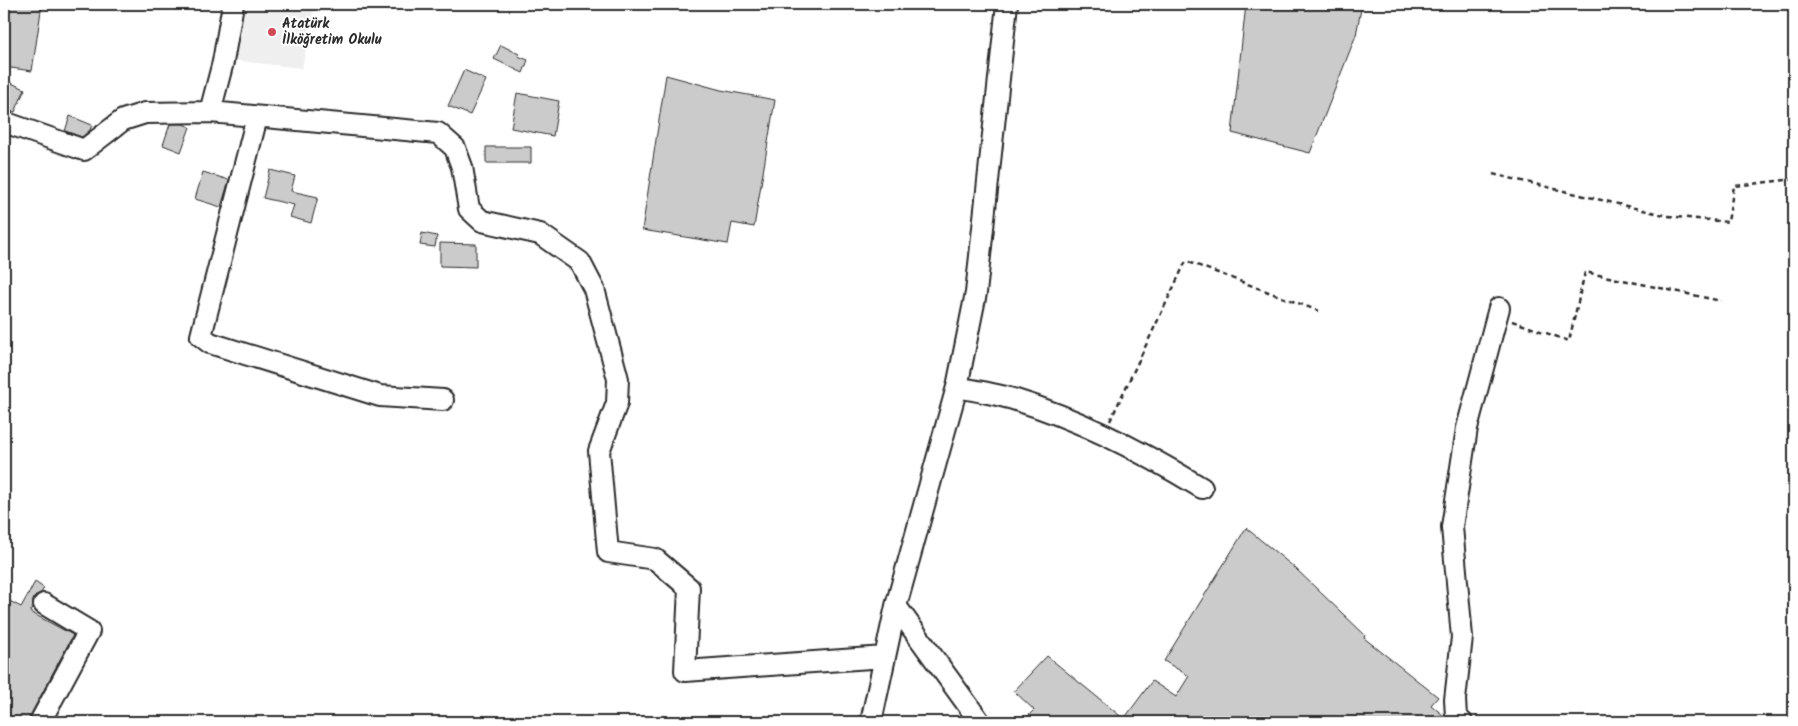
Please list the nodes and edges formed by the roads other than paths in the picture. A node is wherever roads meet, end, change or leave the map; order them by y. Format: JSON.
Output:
{"nodes":[{"id":1,"x":233,"y":4,"type":"edge"},
{"id":2,"x":1007,"y":4,"type":"edge"},
{"id":3,"x":210,"y":112,"type":"junction"},
{"id":4,"x":257,"y":117,"type":"junction"},
{"id":5,"x":4,"y":122,"type":"edge"},
{"id":6,"x":1498,"y":312,"type":"road end"},
{"id":7,"x":957,"y":386,"type":"junction"},
{"id":8,"x":443,"y":400,"type":"dead end"},
{"id":9,"x":1202,"y":488,"type":"dead end"},
{"id":10,"x":44,"y":604,"type":"dead end"},
{"id":11,"x":896,"y":606,"type":"junction"},
{"id":12,"x":885,"y":657,"type":"junction"},
{"id":13,"x":40,"y":722,"type":"edge"},
{"id":14,"x":871,"y":722,"type":"edge"},
{"id":15,"x":980,"y":722,"type":"edge"},
{"id":16,"x":1462,"y":722,"type":"edge"}],
"edges":[{"from":1,"to":3,"type":"street"},
{"from":2,"to":7,"type":"street"},
{"from":3,"to":4,"type":"street"},
{"from":3,"to":5,"type":"street"},
{"from":4,"to":8,"type":"street"},
{"from":4,"to":12,"type":"street"},
{"from":6,"to":16,"type":"street"},
{"from":7,"to":9,"type":"street"},
{"from":7,"to":11,"type":"street"},
{"from":10,"to":13,"type":"street"},
{"from":11,"to":12,"type":"street"},
{"from":11,"to":15,"type":"street"},
{"from":12,"to":14,"type":"street"}]}
